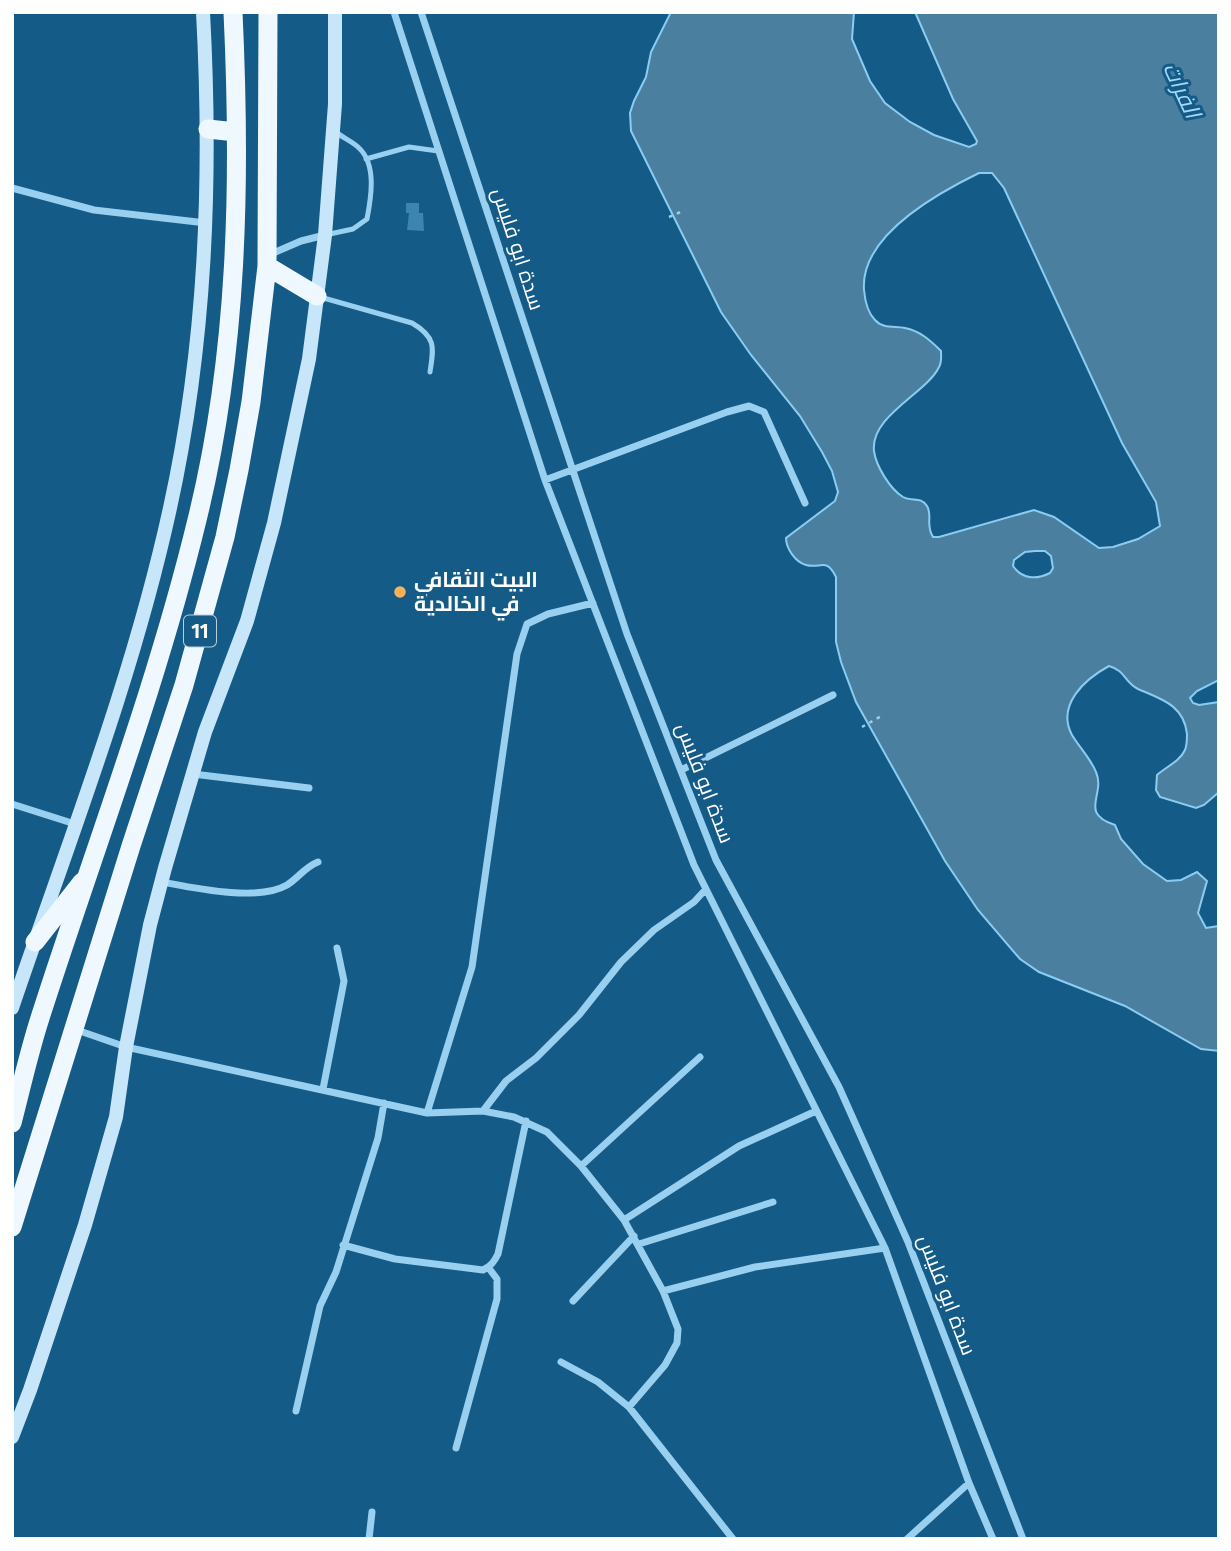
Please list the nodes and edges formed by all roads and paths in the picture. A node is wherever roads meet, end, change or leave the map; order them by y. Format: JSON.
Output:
{"nodes":[{"id":1,"x":203,"y":12,"type":"edge"},
{"id":2,"x":233,"y":12,"type":"edge"},
{"id":3,"x":268,"y":12,"type":"edge"},
{"id":4,"x":335,"y":12,"type":"edge"},
{"id":5,"x":394,"y":12,"type":"edge"},
{"id":6,"x":421,"y":12,"type":"edge"},
{"id":7,"x":208,"y":129,"type":"junction"},
{"id":8,"x":333,"y":129,"type":"junction"},
{"id":9,"x":236,"y":132,"type":"junction"},
{"id":10,"x":438,"y":151,"type":"junction"},
{"id":11,"x":366,"y":159,"type":"junction"},
{"id":12,"x":12,"y":188,"type":"edge"},
{"id":13,"x":683,"y":211,"type":"dead end"},
{"id":14,"x":669,"y":217,"type":"dead end"},
{"id":15,"x":206,"y":223,"type":"junction"},
{"id":16,"x":326,"y":235,"type":"junction"},
{"id":17,"x":267,"y":261,"type":"junction"},
{"id":18,"x":317,"y":296,"type":"junction"},
{"id":19,"x":430,"y":372,"type":"dead end"},
{"id":20,"x":573,"y":470,"type":"junction"},
{"id":21,"x":545,"y":480,"type":"junction"},
{"id":22,"x":805,"y":503,"type":"dead end"},
{"id":23,"x":178,"y":593,"type":"junction"},
{"id":24,"x":593,"y":603,"type":"junction"},
{"id":25,"x":207,"y":604,"type":"junction"},
{"id":26,"x":833,"y":695,"type":"dead end"},
{"id":27,"x":883,"y":715,"type":"dead end"},
{"id":28,"x":862,"y":727,"type":"dead end"},
{"id":29,"x":681,"y":770,"type":"junction"},
{"id":30,"x":192,"y":774,"type":"junction"},
{"id":31,"x":309,"y":788,"type":"dead end"},
{"id":32,"x":12,"y":804,"type":"edge"},
{"id":33,"x":75,"y":824,"type":"junction"},
{"id":34,"x":318,"y":862,"type":"dead end"},
{"id":35,"x":91,"y":870,"type":"junction"},
{"id":36,"x":162,"y":882,"type":"junction"},
{"id":37,"x":706,"y":888,"type":"junction"},
{"id":38,"x":35,"y":942,"type":"junction"},
{"id":39,"x":337,"y":948,"type":"dead end"},
{"id":40,"x":12,"y":1008,"type":"edge"},
{"id":41,"x":73,"y":1028,"type":"junction"},
{"id":42,"x":126,"y":1047,"type":"junction"},
{"id":43,"x":700,"y":1057,"type":"dead end"},
{"id":44,"x":323,"y":1089,"type":"junction"},
{"id":45,"x":384,"y":1104,"type":"junction"},
{"id":46,"x":483,"y":1111,"type":"junction"},
{"id":47,"x":816,"y":1111,"type":"junction"},
{"id":48,"x":427,"y":1113,"type":"junction"},
{"id":49,"x":526,"y":1121,"type":"junction"},
{"id":50,"x":12,"y":1123,"type":"edge"},
{"id":51,"x":581,"y":1166,"type":"junction"},
{"id":52,"x":773,"y":1202,"type":"dead end"},
{"id":53,"x":624,"y":1220,"type":"junction"},
{"id":54,"x":12,"y":1227,"type":"edge"},
{"id":55,"x":634,"y":1236,"type":"junction"},
{"id":56,"x":639,"y":1244,"type":"junction"},
{"id":57,"x":343,"y":1245,"type":"junction"},
{"id":58,"x":885,"y":1248,"type":"junction"},
{"id":59,"x":488,"y":1268,"type":"junction"},
{"id":60,"x":663,"y":1291,"type":"junction"},
{"id":61,"x":572,"y":1301,"type":"dead end"},
{"id":62,"x":561,"y":1363,"type":"dead end"},
{"id":63,"x":629,"y":1407,"type":"junction"},
{"id":64,"x":296,"y":1411,"type":"dead end"},
{"id":65,"x":12,"y":1437,"type":"edge"},
{"id":66,"x":456,"y":1448,"type":"dead end"},
{"id":67,"x":969,"y":1483,"type":"junction"},
{"id":68,"x":372,"y":1512,"type":"dead end"},
{"id":69,"x":369,"y":1539,"type":"edge"},
{"id":70,"x":733,"y":1539,"type":"edge"},
{"id":71,"x":907,"y":1539,"type":"edge"},
{"id":72,"x":993,"y":1539,"type":"edge"},
{"id":73,"x":1024,"y":1539,"type":"edge"}],
"edges":[{"from":1,"to":7,"type":"main road"},
{"from":2,"to":9,"type":"highway","number":"11"},
{"from":3,"to":17,"type":"highway","number":"11"},
{"from":4,"to":8,"type":"main road"},
{"from":5,"to":10,"type":"street","name":"سدة ابو فليس"},
{"from":6,"to":20,"type":"street","name":"سدة ابو فليس"},
{"from":7,"to":9,"type":"highway"},
{"from":7,"to":15,"type":"main road"},
{"from":8,"to":11,"type":"lane"},
{"from":8,"to":16,"type":"main road"},
{"from":9,"to":23,"type":"highway","number":"11"},
{"from":10,"to":11,"type":"lane"},
{"from":10,"to":21,"type":"street","name":"سدة ابو فليس"},
{"from":11,"to":16,"type":"lane"},
{"from":12,"to":15,"type":"street"},
{"from":13,"to":14,"type":"path"},
{"from":15,"to":33,"type":"main road"},
{"from":16,"to":17,"type":"street"},
{"from":16,"to":18,"type":"main road"},
{"from":17,"to":18,"type":"highway"},
{"from":17,"to":25,"type":"highway","number":"11"},
{"from":18,"to":19,"type":"lane"},
{"from":18,"to":30,"type":"main road"},
{"from":20,"to":21,"type":"street"},
{"from":20,"to":22,"type":"street"},
{"from":20,"to":29,"type":"street","name":"سدة ابو فليس"},
{"from":21,"to":24,"type":"street","name":"سدة ابو فليس"},
{"from":23,"to":25,"type":"highway"},
{"from":23,"to":35,"type":"highway","number":"11"},
{"from":24,"to":37,"type":"street","name":"سدة ابو فليس"},
{"from":24,"to":48,"type":"street"},
{"from":25,"to":41,"type":"highway","number":"11"},
{"from":26,"to":29,"type":"street"},
{"from":27,"to":28,"type":"path"},
{"from":29,"to":73,"type":"street","name":"سدة ابو فليس"},
{"from":30,"to":31,"type":"street"},
{"from":30,"to":36,"type":"main road"},
{"from":32,"to":33,"type":"street"},
{"from":33,"to":38,"type":"main road"},
{"from":34,"to":36,"type":"street"},
{"from":35,"to":38,"type":"highway"},
{"from":35,"to":50,"type":"highway","number":"11"},
{"from":36,"to":42,"type":"main road"},
{"from":37,"to":46,"type":"street"},
{"from":37,"to":47,"type":"street","name":"سدة ابو فليس"},
{"from":38,"to":40,"type":"main road"},
{"from":39,"to":44,"type":"street"},
{"from":41,"to":42,"type":"street"},
{"from":41,"to":54,"type":"highway","number":"11"},
{"from":42,"to":44,"type":"street"},
{"from":42,"to":65,"type":"main road"},
{"from":43,"to":51,"type":"street"},
{"from":44,"to":45,"type":"street"},
{"from":45,"to":48,"type":"street"},
{"from":45,"to":57,"type":"street"},
{"from":46,"to":48,"type":"street"},
{"from":46,"to":49,"type":"street"},
{"from":47,"to":53,"type":"street"},
{"from":47,"to":58,"type":"street","name":"سدة ابو فليس"},
{"from":49,"to":51,"type":"street"},
{"from":49,"to":59,"type":"street"},
{"from":51,"to":53,"type":"street"},
{"from":52,"to":56,"type":"street"},
{"from":53,"to":55,"type":"street"},
{"from":55,"to":56,"type":"street"},
{"from":55,"to":61,"type":"street"},
{"from":56,"to":60,"type":"street"},
{"from":57,"to":59,"type":"street"},
{"from":57,"to":64,"type":"street"},
{"from":58,"to":60,"type":"street"},
{"from":58,"to":67,"type":"street","name":"سدة ابو فليس"},
{"from":59,"to":66,"type":"street"},
{"from":60,"to":63,"type":"street"},
{"from":62,"to":63,"type":"street"},
{"from":63,"to":70,"type":"street"},
{"from":67,"to":71,"type":"street"},
{"from":67,"to":72,"type":"street","name":"سدة ابو فليس"},
{"from":68,"to":69,"type":"street"}]}
